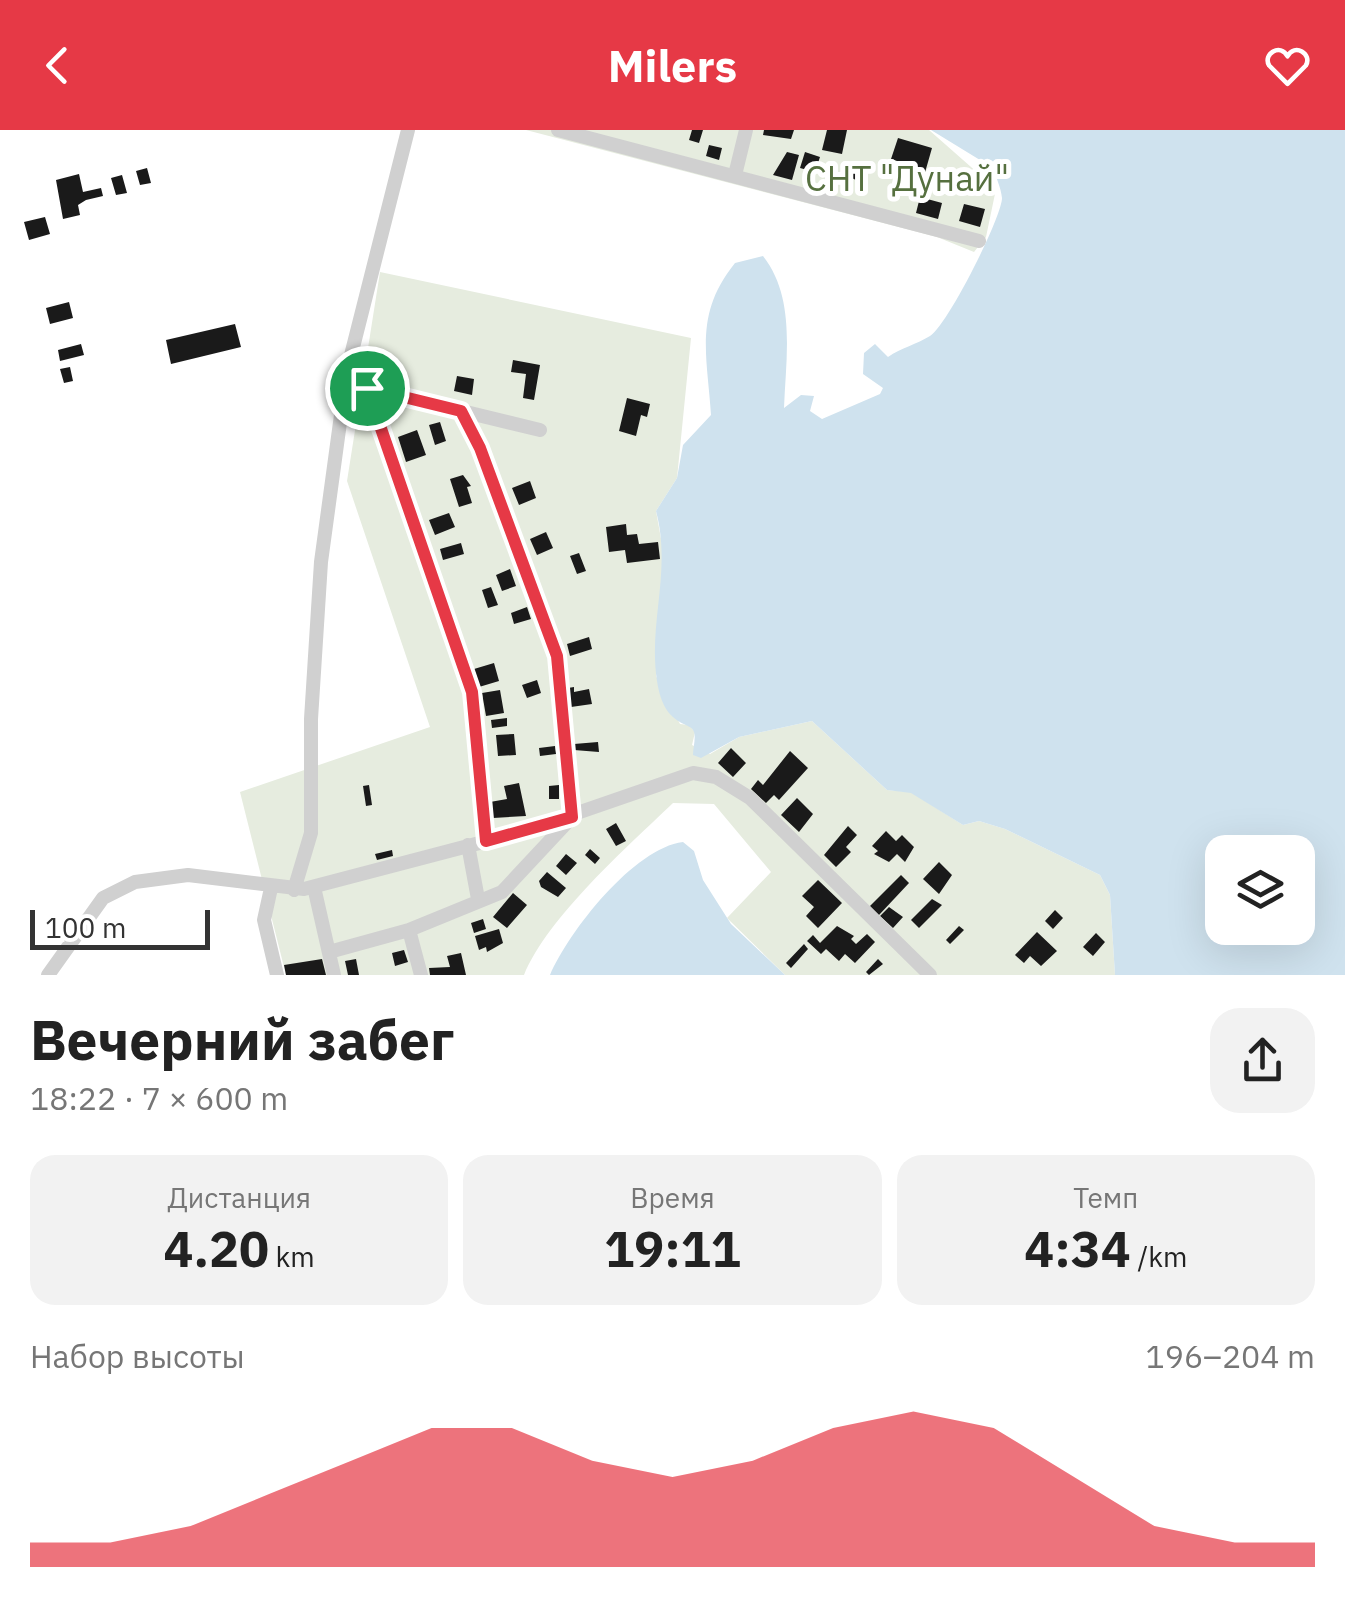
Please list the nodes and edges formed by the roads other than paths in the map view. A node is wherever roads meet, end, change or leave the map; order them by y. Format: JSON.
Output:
{"nodes":[{"id":1,"x":408,"y":130,"type":"edge"},
{"id":2,"x":558,"y":130,"type":"edge"},
{"id":3,"x":746,"y":130,"type":"edge"},
{"id":4,"x":735,"y":175,"type":"junction"},
{"id":5,"x":979,"y":241,"type":"dead end"},
{"id":6,"x":347,"y":371,"type":"junction"},
{"id":7,"x":367,"y":388,"type":"junction"},
{"id":8,"x":461,"y":411,"type":"junction"},
{"id":9,"x":540,"y":430,"type":"dead end"},
{"id":10,"x":572,"y":817,"type":"junction"},
{"id":11,"x":486,"y":841,"type":"junction"},
{"id":12,"x":468,"y":846,"type":"junction"},
{"id":13,"x":314,"y":887,"type":"junction"},
{"id":14,"x":271,"y":888,"type":"junction"},
{"id":15,"x":294,"y":890,"type":"junction"},
{"id":16,"x":478,"y":899,"type":"junction"},
{"id":17,"x":409,"y":930,"type":"junction"},
{"id":18,"x":329,"y":952,"type":"junction"},
{"id":19,"x":48,"y":975,"type":"edge"},
{"id":20,"x":277,"y":975,"type":"edge"},
{"id":21,"x":334,"y":975,"type":"edge"},
{"id":22,"x":421,"y":975,"type":"edge"},
{"id":23,"x":930,"y":975,"type":"edge"}],
"edges":[{"from":1,"to":6,"type":"street"},
{"from":2,"to":4,"type":"street"},
{"from":3,"to":4,"type":"street"},
{"from":4,"to":5,"type":"street"},
{"from":6,"to":7,"type":"street"},
{"from":6,"to":15,"type":"street"},
{"from":7,"to":8,"type":"street"},
{"from":7,"to":11,"type":"street"},
{"from":8,"to":9,"type":"street"},
{"from":8,"to":10,"type":"street"},
{"from":10,"to":11,"type":"street"},
{"from":10,"to":16,"type":"street"},
{"from":10,"to":23,"type":"street"},
{"from":11,"to":12,"type":"street"},
{"from":12,"to":13,"type":"street"},
{"from":12,"to":16,"type":"street"},
{"from":13,"to":15,"type":"street"},
{"from":13,"to":18,"type":"street"},
{"from":14,"to":15,"type":"street"},
{"from":14,"to":19,"type":"street"},
{"from":14,"to":20,"type":"street"},
{"from":16,"to":17,"type":"street"},
{"from":17,"to":18,"type":"street"},
{"from":17,"to":22,"type":"street"},
{"from":18,"to":21,"type":"street"}]}
